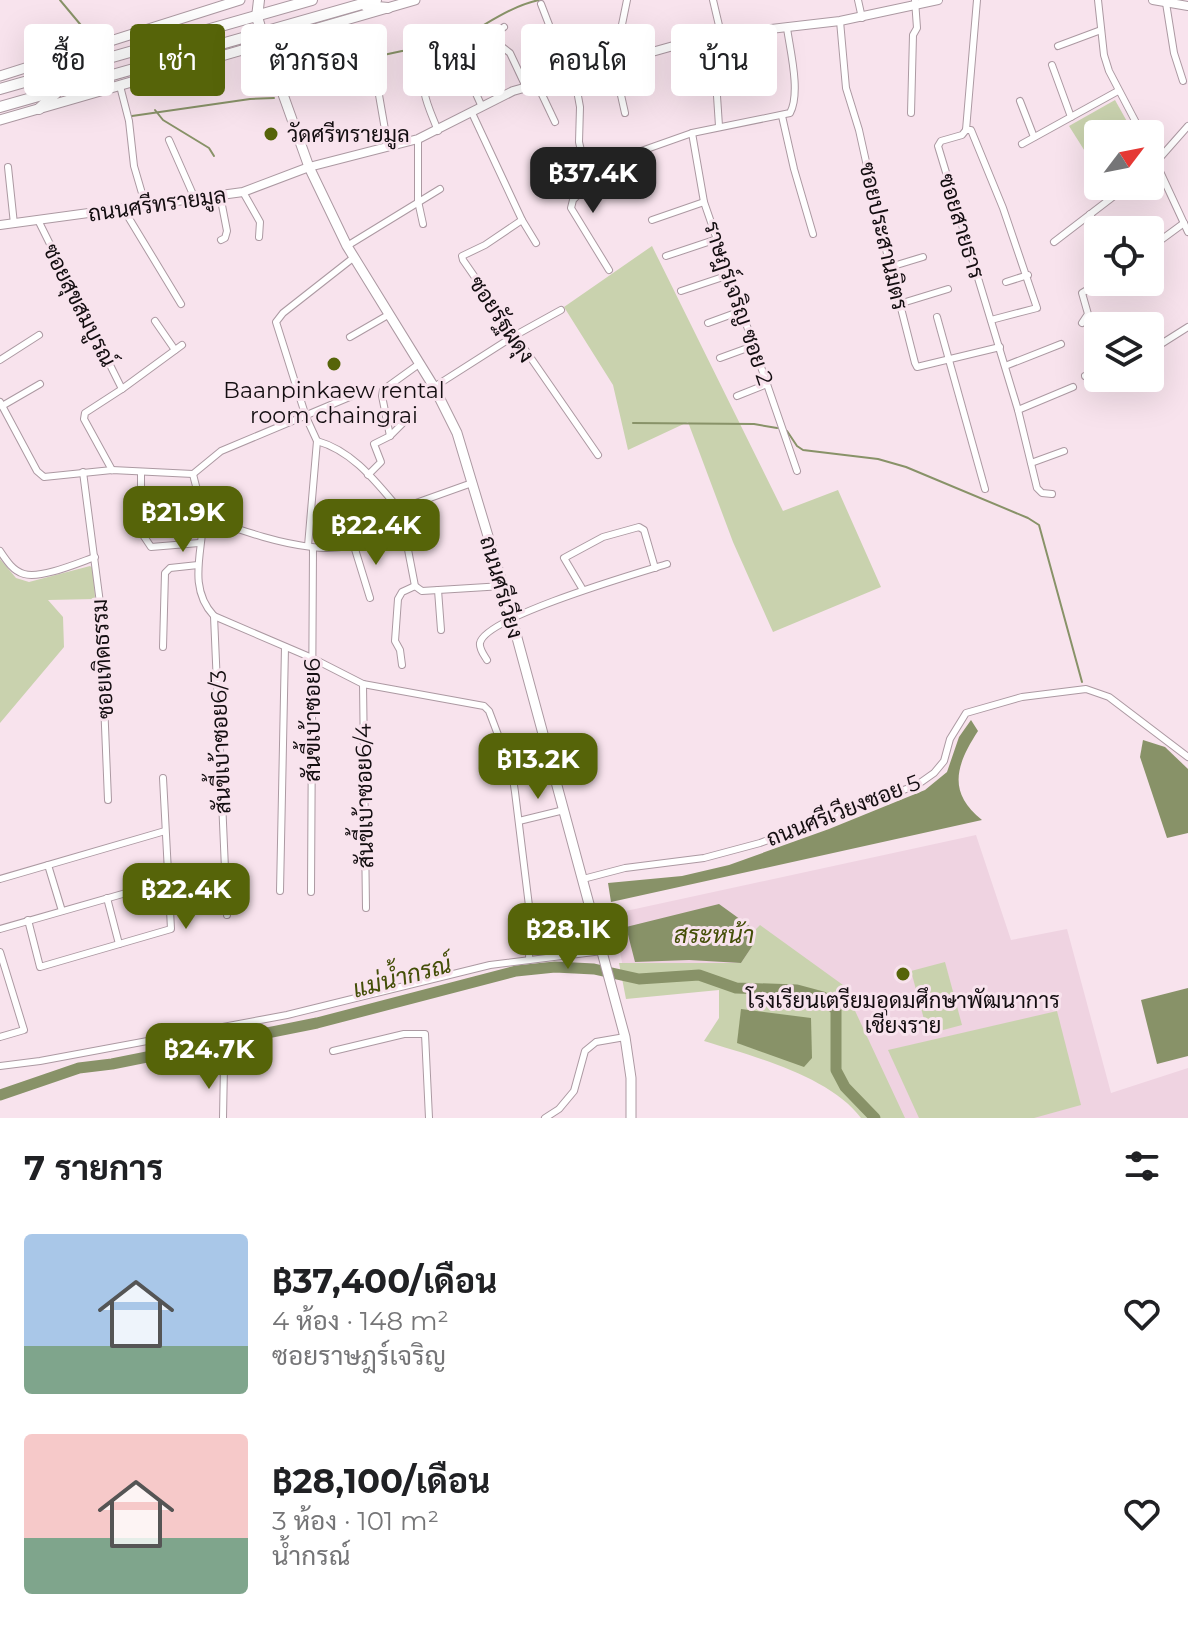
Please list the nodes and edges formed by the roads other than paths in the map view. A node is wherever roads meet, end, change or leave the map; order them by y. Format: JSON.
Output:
{"nodes":[{"id":1,"x":240,"y":0,"type":"edge"},
{"id":2,"x":259,"y":0,"type":"edge"},
{"id":3,"x":312,"y":0,"type":"edge"},
{"id":4,"x":376,"y":0,"type":"edge"},
{"id":5,"x":415,"y":0,"type":"edge"},
{"id":6,"x":627,"y":0,"type":"edge"},
{"id":7,"x":713,"y":0,"type":"edge"},
{"id":8,"x":858,"y":0,"type":"edge"},
{"id":9,"x":890,"y":0,"type":"edge"},
{"id":10,"x":938,"y":0,"type":"edge"},
{"id":11,"x":977,"y":0,"type":"edge"},
{"id":12,"x":1098,"y":0,"type":"edge"},
{"id":13,"x":1153,"y":0,"type":"edge"},
{"id":14,"x":916,"y":3,"type":"edge"},
{"id":15,"x":1166,"y":3,"type":"junction"},
{"id":16,"x":541,"y":4,"type":"dead end"},
{"id":17,"x":358,"y":5,"type":"junction"},
{"id":18,"x":1188,"y":6,"type":"edge"},
{"id":19,"x":388,"y":8,"type":"junction"},
{"id":20,"x":892,"y":11,"type":"junction"},
{"id":21,"x":257,"y":17,"type":"junction"},
{"id":22,"x":862,"y":18,"type":"junction"},
{"id":23,"x":840,"y":21,"type":"junction"},
{"id":24,"x":259,"y":24,"type":"edge"},
{"id":25,"x":305,"y":24,"type":"edge"},
{"id":26,"x":323,"y":24,"type":"edge"},
{"id":27,"x":549,"y":24,"type":"edge"},
{"id":28,"x":622,"y":24,"type":"edge"},
{"id":29,"x":719,"y":24,"type":"edge"},
{"id":30,"x":225,"y":26,"type":"edge"},
{"id":31,"x":787,"y":28,"type":"junction"},
{"id":32,"x":777,"y":29,"type":"edge"},
{"id":33,"x":1101,"y":30,"type":"junction"},
{"id":34,"x":114,"y":39,"type":"edge"},
{"id":35,"x":241,"y":46,"type":"edge"},
{"id":36,"x":1058,"y":46,"type":"dead end"},
{"id":37,"x":505,"y":49,"type":"edge"},
{"id":38,"x":1052,"y":65,"type":"dead end"},
{"id":39,"x":24,"y":68,"type":"edge"},
{"id":40,"x":0,"y":76,"type":"edge"},
{"id":41,"x":521,"y":76,"type":"edge"},
{"id":42,"x":1183,"y":81,"type":"dead end"},
{"id":43,"x":24,"y":82,"type":"edge"},
{"id":44,"x":120,"y":86,"type":"junction"},
{"id":45,"x":0,"y":89,"type":"edge"},
{"id":46,"x":521,"y":89,"type":"edge"},
{"id":47,"x":1118,"y":91,"type":"junction"},
{"id":48,"x":38,"y":96,"type":"edge"},
{"id":49,"x":52,"y":96,"type":"edge"},
{"id":50,"x":283,"y":96,"type":"edge"},
{"id":51,"x":379,"y":96,"type":"edge"},
{"id":52,"x":425,"y":96,"type":"edge"},
{"id":53,"x":477,"y":96,"type":"edge"},
{"id":54,"x":543,"y":96,"type":"edge"},
{"id":55,"x":578,"y":96,"type":"edge"},
{"id":56,"x":621,"y":96,"type":"edge"},
{"id":57,"x":717,"y":96,"type":"edge"},
{"id":58,"x":501,"y":97,"type":"joint"},
{"id":59,"x":1020,"y":101,"type":"dead end"},
{"id":60,"x":0,"y":107,"type":"edge"},
{"id":61,"x":482,"y":107,"type":"junction"},
{"id":62,"x":39,"y":109,"type":"junction"},
{"id":63,"x":472,"y":113,"type":"junction"},
{"id":64,"x":625,"y":113,"type":"dead end"},
{"id":65,"x":911,"y":113,"type":"dead end"},
{"id":66,"x":782,"y":116,"type":"junction"},
{"id":67,"x":1071,"y":117,"type":"junction"},
{"id":68,"x":0,"y":120,"type":"edge"},
{"id":69,"x":1134,"y":120,"type":"edge"},
{"id":70,"x":555,"y":122,"type":"dead end"},
{"id":71,"x":719,"y":126,"type":"junction"},
{"id":72,"x":1188,"y":126,"type":"edge"},
{"id":73,"x":966,"y":130,"type":"junction"},
{"id":74,"x":438,"y":131,"type":"junction"},
{"id":75,"x":692,"y":133,"type":"junction"},
{"id":76,"x":1034,"y":137,"type":"junction"},
{"id":77,"x":418,"y":139,"type":"junction"},
{"id":78,"x":169,"y":140,"type":"dead end"},
{"id":79,"x":1022,"y":144,"type":"dead end"},
{"id":80,"x":388,"y":147,"type":"junction"},
{"id":81,"x":1164,"y":155,"type":"edge"},
{"id":82,"x":8,"y":167,"type":"dead end"},
{"id":83,"x":309,"y":167,"type":"junction"},
{"id":84,"x":593,"y":168,"type":"junction"},
{"id":85,"x":1164,"y":179,"type":"edge"},
{"id":86,"x":440,"y":189,"type":"dead end"},
{"id":87,"x":243,"y":192,"type":"junction"},
{"id":88,"x":220,"y":195,"type":"junction"},
{"id":89,"x":195,"y":199,"type":"junction"},
{"id":90,"x":1108,"y":200,"type":"edge"},
{"id":91,"x":418,"y":201,"type":"junction"},
{"id":92,"x":704,"y":202,"type":"junction"},
{"id":93,"x":146,"y":207,"type":"junction"},
{"id":94,"x":124,"y":210,"type":"junction"},
{"id":95,"x":1090,"y":214,"type":"joint"},
{"id":96,"x":38,"y":220,"type":"junction"},
{"id":97,"x":522,"y":220,"type":"junction"},
{"id":98,"x":652,"y":220,"type":"dead end"},
{"id":99,"x":1184,"y":223,"type":"junction"},
{"id":100,"x":14,"y":224,"type":"junction"},
{"id":101,"x":423,"y":224,"type":"dead end"},
{"id":102,"x":0,"y":225,"type":"edge"},
{"id":103,"x":1188,"y":232,"type":"edge"},
{"id":104,"x":813,"y":234,"type":"dead end"},
{"id":105,"x":259,"y":237,"type":"dead end"},
{"id":106,"x":1164,"y":238,"type":"edge"},
{"id":107,"x":717,"y":239,"type":"junction"},
{"id":108,"x":221,"y":240,"type":"dead end"},
{"id":109,"x":1054,"y":242,"type":"dead end"},
{"id":110,"x":536,"y":243,"type":"dead end"},
{"id":111,"x":347,"y":246,"type":"junction"},
{"id":112,"x":666,"y":256,"type":"dead end"},
{"id":113,"x":923,"y":257,"type":"dead end"},
{"id":114,"x":353,"y":258,"type":"junction"},
{"id":115,"x":890,"y":267,"type":"junction"},
{"id":116,"x":609,"y":270,"type":"dead end"},
{"id":117,"x":729,"y":275,"type":"junction"},
{"id":118,"x":1028,"y":275,"type":"junction"},
{"id":119,"x":1006,"y":282,"type":"dead end"},
{"id":120,"x":948,"y":289,"type":"dead end"},
{"id":121,"x":681,"y":291,"type":"dead end"},
{"id":122,"x":1084,"y":292,"type":"edge"},
{"id":123,"x":181,"y":304,"type":"dead end"},
{"id":124,"x":899,"y":304,"type":"junction"},
{"id":125,"x":561,"y":310,"type":"dead end"},
{"id":126,"x":741,"y":311,"type":"junction"},
{"id":127,"x":388,"y":315,"type":"junction"},
{"id":128,"x":937,"y":317,"type":"dead end"},
{"id":129,"x":991,"y":320,"type":"junction"},
{"id":130,"x":155,"y":321,"type":"dead end"},
{"id":131,"x":708,"y":323,"type":"dead end"},
{"id":132,"x":1082,"y":323,"type":"dead end"},
{"id":133,"x":1188,"y":327,"type":"edge"},
{"id":134,"x":39,"y":335,"type":"dead end"},
{"id":135,"x":514,"y":336,"type":"junction"},
{"id":136,"x":350,"y":337,"type":"dead end"},
{"id":137,"x":1164,"y":341,"type":"edge"},
{"id":138,"x":1061,"y":344,"type":"dead end"},
{"id":139,"x":753,"y":346,"type":"junction"},
{"id":140,"x":1000,"y":347,"type":"junction"},
{"id":141,"x":720,"y":358,"type":"dead end"},
{"id":142,"x":0,"y":360,"type":"edge"},
{"id":143,"x":949,"y":360,"type":"junction"},
{"id":144,"x":419,"y":364,"type":"junction"},
{"id":145,"x":1005,"y":366,"type":"junction"},
{"id":146,"x":40,"y":384,"type":"dead end"},
{"id":147,"x":767,"y":384,"type":"junction"},
{"id":148,"x":434,"y":387,"type":"junction"},
{"id":149,"x":1073,"y":387,"type":"dead end"},
{"id":150,"x":122,"y":389,"type":"junction"},
{"id":151,"x":352,"y":396,"type":"dead end"},
{"id":152,"x":737,"y":396,"type":"dead end"},
{"id":153,"x":1,"y":404,"type":"edge"},
{"id":154,"x":1018,"y":410,"type":"junction"},
{"id":155,"x":306,"y":417,"type":"junction"},
{"id":156,"x":9,"y":419,"type":"junction"},
{"id":157,"x":402,"y":424,"type":"dead end"},
{"id":158,"x":0,"y":425,"type":"edge"},
{"id":159,"x":390,"y":436,"type":"junction"},
{"id":160,"x":317,"y":441,"type":"junction"},
{"id":161,"x":1064,"y":451,"type":"dead end"},
{"id":162,"x":598,"y":455,"type":"dead end"},
{"id":163,"x":1031,"y":463,"type":"junction"},
{"id":164,"x":112,"y":470,"type":"junction"},
{"id":165,"x":797,"y":471,"type":"dead end"},
{"id":166,"x":83,"y":472,"type":"junction"},
{"id":167,"x":141,"y":472,"type":"junction"},
{"id":168,"x":193,"y":474,"type":"junction"},
{"id":169,"x":368,"y":475,"type":"junction"},
{"id":170,"x":472,"y":483,"type":"junction"},
{"id":171,"x":985,"y":489,"type":"dead end"},
{"id":172,"x":1052,"y":494,"type":"dead end"},
{"id":173,"x":399,"y":509,"type":"junction"},
{"id":174,"x":203,"y":517,"type":"junction"},
{"id":175,"x":405,"y":534,"type":"junction"},
{"id":176,"x":199,"y":543,"type":"junction"},
{"id":177,"x":354,"y":546,"type":"junction"},
{"id":178,"x":311,"y":547,"type":"junction"},
{"id":179,"x":0,"y":551,"type":"edge"},
{"id":180,"x":95,"y":557,"type":"junction"},
{"id":181,"x":667,"y":564,"type":"dead end"},
{"id":182,"x":198,"y":565,"type":"junction"},
{"id":183,"x":655,"y":568,"type":"junction"},
{"id":184,"x":415,"y":586,"type":"junction"},
{"id":185,"x":503,"y":586,"type":"junction"},
{"id":186,"x":438,"y":590,"type":"junction"},
{"id":187,"x":583,"y":590,"type":"junction"},
{"id":188,"x":370,"y":598,"type":"dead end"},
{"id":189,"x":214,"y":616,"type":"junction"},
{"id":190,"x":512,"y":618,"type":"junction"},
{"id":191,"x":441,"y":630,"type":"dead end"},
{"id":192,"x":163,"y":647,"type":"dead end"},
{"id":193,"x":285,"y":647,"type":"junction"},
{"id":194,"x":312,"y":658,"type":"junction"},
{"id":195,"x":487,"y":660,"type":"dead end"},
{"id":196,"x":402,"y":665,"type":"dead end"},
{"id":197,"x":363,"y":684,"type":"junction"},
{"id":198,"x":1188,"y":757,"type":"edge"},
{"id":199,"x":163,"y":778,"type":"dead end"},
{"id":200,"x":108,"y":800,"type":"dead end"},
{"id":201,"x":564,"y":810,"type":"junction"},
{"id":202,"x":519,"y":821,"type":"junction"},
{"id":203,"x":165,"y":831,"type":"junction"},
{"id":204,"x":48,"y":865,"type":"junction"},
{"id":205,"x":0,"y":879,"type":"edge"},
{"id":206,"x":583,"y":879,"type":"junction"},
{"id":207,"x":168,"y":881,"type":"junction"},
{"id":208,"x":280,"y":891,"type":"dead end"},
{"id":209,"x":311,"y":892,"type":"dead end"},
{"id":210,"x":107,"y":898,"type":"junction"},
{"id":211,"x":366,"y":908,"type":"dead end"},
{"id":212,"x":62,"y":911,"type":"junction"},
{"id":213,"x":227,"y":915,"type":"dead end"},
{"id":214,"x":28,"y":920,"type":"junction"},
{"id":215,"x":0,"y":929,"type":"edge"},
{"id":216,"x":119,"y":944,"type":"junction"},
{"id":217,"x":602,"y":951,"type":"junction"},
{"id":218,"x":0,"y":952,"type":"edge"},
{"id":219,"x":529,"y":960,"type":"junction"},
{"id":220,"x":0,"y":1037,"type":"edge"},
{"id":221,"x":625,"y":1037,"type":"junction"},
{"id":222,"x":333,"y":1051,"type":"dead end"},
{"id":223,"x":224,"y":1065,"type":"dead end"},
{"id":224,"x":0,"y":1066,"type":"edge"},
{"id":225,"x":223,"y":1118,"type":"edge"},
{"id":226,"x":429,"y":1118,"type":"edge"},
{"id":227,"x":545,"y":1118,"type":"edge"},
{"id":228,"x":631,"y":1118,"type":"edge"}],
"edges":[{"from":1,"to":34,"type":"main road"},
{"from":2,"to":21,"type":"main road"},
{"from":3,"to":21,"type":"main road"},
{"from":4,"to":17,"type":"main road"},
{"from":5,"to":19,"type":"main road"},
{"from":6,"to":28,"type":"street"},
{"from":7,"to":29,"type":"street"},
{"from":8,"to":22,"type":"street"},
{"from":9,"to":20,"type":"street"},
{"from":10,"to":14,"type":"street","name":"ถนนศรีทรายมูล"},
{"from":11,"to":73,"type":"street"},
{"from":12,"to":33,"type":"street"},
{"from":13,"to":15,"type":"street"},
{"from":14,"to":20,"type":"street","name":"ถนนศรีทรายมูล"},
{"from":14,"to":65,"type":"street"},
{"from":15,"to":18,"type":"street"},
{"from":15,"to":42,"type":"street"},
{"from":16,"to":27,"type":"street"},
{"from":17,"to":19,"type":"main road"},
{"from":17,"to":25,"type":"main road"},
{"from":19,"to":26,"type":"main road"},
{"from":20,"to":22,"type":"street","name":"ถนนศรีทรายมูล"},
{"from":21,"to":24,"type":"main road"},
{"from":21,"to":30,"type":"main road"},
{"from":22,"to":23,"type":"street","name":"ถนนศรีทรายมูล"},
{"from":23,"to":31,"type":"street","name":"ถนนศรีทรายมูล"},
{"from":23,"to":115,"type":"street","name":"ซอยประสานมิตร"},
{"from":31,"to":32,"type":"street","name":"ถนนศรีทรายมูล"},
{"from":31,"to":66,"type":"street"},
{"from":33,"to":36,"type":"street"},
{"from":33,"to":47,"type":"street"},
{"from":35,"to":44,"type":"main road"},
{"from":37,"to":41,"type":"street"},
{"from":38,"to":67,"type":"street"},
{"from":39,"to":40,"type":"main road"},
{"from":43,"to":45,"type":"main road"},
{"from":44,"to":62,"type":"main road"},
{"from":44,"to":93,"type":"street"},
{"from":46,"to":58,"type":"street","name":"ถนนศรีทรายมูล"},
{"from":47,"to":67,"type":"street"},
{"from":47,"to":69,"type":"street"},
{"from":48,"to":60,"type":"main road"},
{"from":49,"to":62,"type":"main road"},
{"from":50,"to":83,"type":"main road","name":"ถนนศรีเวียง"},
{"from":51,"to":80,"type":"street"},
{"from":52,"to":74,"type":"street"},
{"from":53,"to":61,"type":"street"},
{"from":54,"to":70,"type":"street"},
{"from":55,"to":84,"type":"street"},
{"from":56,"to":64,"type":"street"},
{"from":57,"to":71,"type":"street"},
{"from":58,"to":61,"type":"street","name":"ถนนศรีทรายมูล"},
{"from":59,"to":76,"type":"street"},
{"from":61,"to":63,"type":"street","name":"ถนนศรีทรายมูล"},
{"from":62,"to":68,"type":"main road"},
{"from":63,"to":74,"type":"street","name":"ถนนศรีทรายมูล"},
{"from":63,"to":97,"type":"street"},
{"from":66,"to":71,"type":"street"},
{"from":66,"to":104,"type":"street"},
{"from":67,"to":76,"type":"street"},
{"from":71,"to":75,"type":"street"},
{"from":72,"to":81,"type":"street"},
{"from":73,"to":118,"type":"street"},
{"from":73,"to":129,"type":"street","name":"ซอยสายธาร"},
{"from":74,"to":77,"type":"street","name":"ถนนศรีทรายมูล"},
{"from":75,"to":84,"type":"street"},
{"from":75,"to":92,"type":"street","name":"ราษฎร์เจริญ ซอย 2"},
{"from":76,"to":79,"type":"street"},
{"from":77,"to":80,"type":"street","name":"ถนนศรีทรายมูล"},
{"from":77,"to":91,"type":"street"},
{"from":78,"to":89,"type":"street"},
{"from":80,"to":83,"type":"street","name":"ถนนศรีทรายมูล"},
{"from":82,"to":100,"type":"street"},
{"from":83,"to":87,"type":"street","name":"ถนนศรีทรายมูล"},
{"from":83,"to":111,"type":"main road","name":"ถนนศรีเวียง"},
{"from":84,"to":116,"type":"street"},
{"from":85,"to":99,"type":"street"},
{"from":86,"to":91,"type":"street"},
{"from":87,"to":88,"type":"street","name":"ถนนศรีทรายมูล"},
{"from":87,"to":105,"type":"street"},
{"from":88,"to":89,"type":"street","name":"ถนนศรีทรายมูล"},
{"from":88,"to":108,"type":"street"},
{"from":89,"to":93,"type":"street","name":"ถนนศรีทรายมูล"},
{"from":90,"to":95,"type":"street"},
{"from":91,"to":101,"type":"street"},
{"from":91,"to":111,"type":"street"},
{"from":92,"to":98,"type":"street"},
{"from":92,"to":107,"type":"street","name":"ราษฎร์เจริญ ซอย 2"},
{"from":93,"to":94,"type":"street","name":"ถนนศรีทรายมูล"},
{"from":94,"to":96,"type":"street","name":"ถนนศรีทรายมูล"},
{"from":94,"to":123,"type":"street"},
{"from":95,"to":109,"type":"street"},
{"from":96,"to":100,"type":"street","name":"ถนนศรีทรายมูล"},
{"from":96,"to":150,"type":"street","name":"ซอยสุขสมบูรณ์"},
{"from":97,"to":110,"type":"street"},
{"from":97,"to":135,"type":"street","name":"ซอยรัฐผดุง"},
{"from":99,"to":103,"type":"street"},
{"from":99,"to":106,"type":"street"},
{"from":100,"to":102,"type":"street","name":"ถนนศรีทรายมูล"},
{"from":107,"to":112,"type":"street"},
{"from":107,"to":117,"type":"street","name":"ราษฎร์เจริญ ซอย 2"},
{"from":111,"to":114,"type":"main road","name":"ถนนศรีเวียง"},
{"from":113,"to":115,"type":"street"},
{"from":114,"to":127,"type":"main road","name":"ถนนศรีเวียง"},
{"from":114,"to":155,"type":"street"},
{"from":115,"to":124,"type":"street","name":"ซอยประสานมิตร"},
{"from":117,"to":121,"type":"street"},
{"from":117,"to":126,"type":"street","name":"ราษฎร์เจริญ ซอย 2"},
{"from":118,"to":119,"type":"street"},
{"from":118,"to":129,"type":"street"},
{"from":120,"to":124,"type":"street"},
{"from":122,"to":132,"type":"street"},
{"from":124,"to":143,"type":"street","name":"ซอยประสานมิตร"},
{"from":125,"to":135,"type":"street"},
{"from":126,"to":131,"type":"street"},
{"from":126,"to":139,"type":"street","name":"ราษฎร์เจริญ ซอย 2"},
{"from":127,"to":136,"type":"street"},
{"from":127,"to":144,"type":"main road","name":"ถนนศรีเวียง"},
{"from":128,"to":143,"type":"street"},
{"from":129,"to":140,"type":"street","name":"ซอยสายธาร"},
{"from":130,"to":150,"type":"street","name":"ซอยสุขสมบูรณ์"},
{"from":133,"to":137,"type":"street"},
{"from":134,"to":142,"type":"street"},
{"from":135,"to":148,"type":"street"},
{"from":135,"to":162,"type":"street","name":"ซอยรัฐผดุง"},
{"from":138,"to":145,"type":"street"},
{"from":139,"to":141,"type":"street"},
{"from":139,"to":147,"type":"street","name":"ราษฎร์เจริญ ซอย 2"},
{"from":140,"to":143,"type":"street","name":"ซอยประสานมิตร"},
{"from":140,"to":145,"type":"street","name":"ซอยสายธาร"},
{"from":143,"to":171,"type":"street"},
{"from":144,"to":148,"type":"main road","name":"ถนนศรีเวียง"},
{"from":144,"to":159,"type":"street"},
{"from":145,"to":154,"type":"street","name":"ซอยสายธาร"},
{"from":146,"to":153,"type":"street"},
{"from":147,"to":152,"type":"street"},
{"from":147,"to":165,"type":"street","name":"ราษฎร์เจริญ ซอย 2"},
{"from":148,"to":170,"type":"main road","name":"ถนนศรีเวียง"},
{"from":149,"to":154,"type":"street"},
{"from":150,"to":164,"type":"street","name":"ซอยสุขสมบูรณ์"},
{"from":151,"to":155,"type":"street"},
{"from":153,"to":156,"type":"street"},
{"from":154,"to":163,"type":"street","name":"ซอยสายธาร"},
{"from":155,"to":160,"type":"street"},
{"from":155,"to":168,"type":"street"},
{"from":156,"to":158,"type":"street"},
{"from":156,"to":166,"type":"street"},
{"from":157,"to":159,"type":"street"},
{"from":159,"to":169,"type":"street"},
{"from":160,"to":169,"type":"street"},
{"from":160,"to":178,"type":"street","name":"สันขี้เบ้าซอย6"},
{"from":161,"to":163,"type":"street"},
{"from":163,"to":172,"type":"street","name":"ซอยสายธาร"},
{"from":164,"to":166,"type":"street"},
{"from":164,"to":167,"type":"street"},
{"from":166,"to":180,"type":"street","name":"ซอยเทิดธรรม"},
{"from":167,"to":168,"type":"street"},
{"from":167,"to":176,"type":"street"},
{"from":168,"to":174,"type":"street"},
{"from":169,"to":173,"type":"street"},
{"from":170,"to":173,"type":"street"},
{"from":170,"to":185,"type":"main road","name":"ถนนศรีเวียง"},
{"from":173,"to":175,"type":"street"},
{"from":174,"to":176,"type":"street","name":"สันขี้เบ้าซอย6/3"},
{"from":174,"to":178,"type":"street"},
{"from":175,"to":177,"type":"street"},
{"from":175,"to":184,"type":"street"},
{"from":176,"to":182,"type":"street","name":"สันขี้เบ้าซอย6/3"},
{"from":177,"to":178,"type":"street"},
{"from":177,"to":188,"type":"street"},
{"from":178,"to":194,"type":"street","name":"สันขี้เบ้าซอย6"},
{"from":179,"to":180,"type":"street"},
{"from":180,"to":200,"type":"street","name":"ซอยเทิดธรรม"},
{"from":181,"to":183,"type":"street"},
{"from":182,"to":189,"type":"street","name":"สันขี้เบ้าซอย6/3"},
{"from":182,"to":192,"type":"street"},
{"from":183,"to":187,"type":"street"},
{"from":183,"to":187,"type":"street"},
{"from":184,"to":186,"type":"street"},
{"from":184,"to":196,"type":"street"},
{"from":185,"to":186,"type":"street"},
{"from":185,"to":190,"type":"main road","name":"ถนนศรีเวียง"},
{"from":186,"to":191,"type":"street"},
{"from":187,"to":190,"type":"street"},
{"from":189,"to":193,"type":"street"},
{"from":189,"to":213,"type":"street","name":"สันขี้เบ้าซอย6/3"},
{"from":190,"to":195,"type":"street"},
{"from":190,"to":201,"type":"main road","name":"ถนนศรีเวียง"},
{"from":193,"to":194,"type":"street"},
{"from":193,"to":208,"type":"street"},
{"from":194,"to":197,"type":"street"},
{"from":194,"to":209,"type":"street","name":"สันขี้เบ้าซอย6"},
{"from":197,"to":202,"type":"street"},
{"from":197,"to":211,"type":"street","name":"สันขี้เบ้าซอย6/4"},
{"from":198,"to":206,"type":"street","name":"ถนนศรีเวียงซอย 5"},
{"from":199,"to":203,"type":"street"},
{"from":201,"to":202,"type":"street"},
{"from":201,"to":206,"type":"main road","name":"ถนนศรีเวียง"},
{"from":202,"to":219,"type":"street"},
{"from":203,"to":204,"type":"street"},
{"from":203,"to":207,"type":"street"},
{"from":204,"to":205,"type":"street"},
{"from":204,"to":212,"type":"street"},
{"from":206,"to":217,"type":"main road","name":"ถนนศรีเวียง"},
{"from":207,"to":210,"type":"street"},
{"from":207,"to":216,"type":"street"},
{"from":210,"to":212,"type":"street"},
{"from":210,"to":216,"type":"street"},
{"from":212,"to":214,"type":"street"},
{"from":214,"to":215,"type":"street"},
{"from":214,"to":216,"type":"street"},
{"from":217,"to":219,"type":"street"},
{"from":217,"to":221,"type":"main road","name":"ถนนศรีเวียง"},
{"from":218,"to":220,"type":"street"},
{"from":219,"to":224,"type":"street"},
{"from":221,"to":227,"type":"street"},
{"from":221,"to":228,"type":"main road","name":"ถนนศรีเวียง"},
{"from":222,"to":226,"type":"street"},
{"from":223,"to":225,"type":"street"}]}
